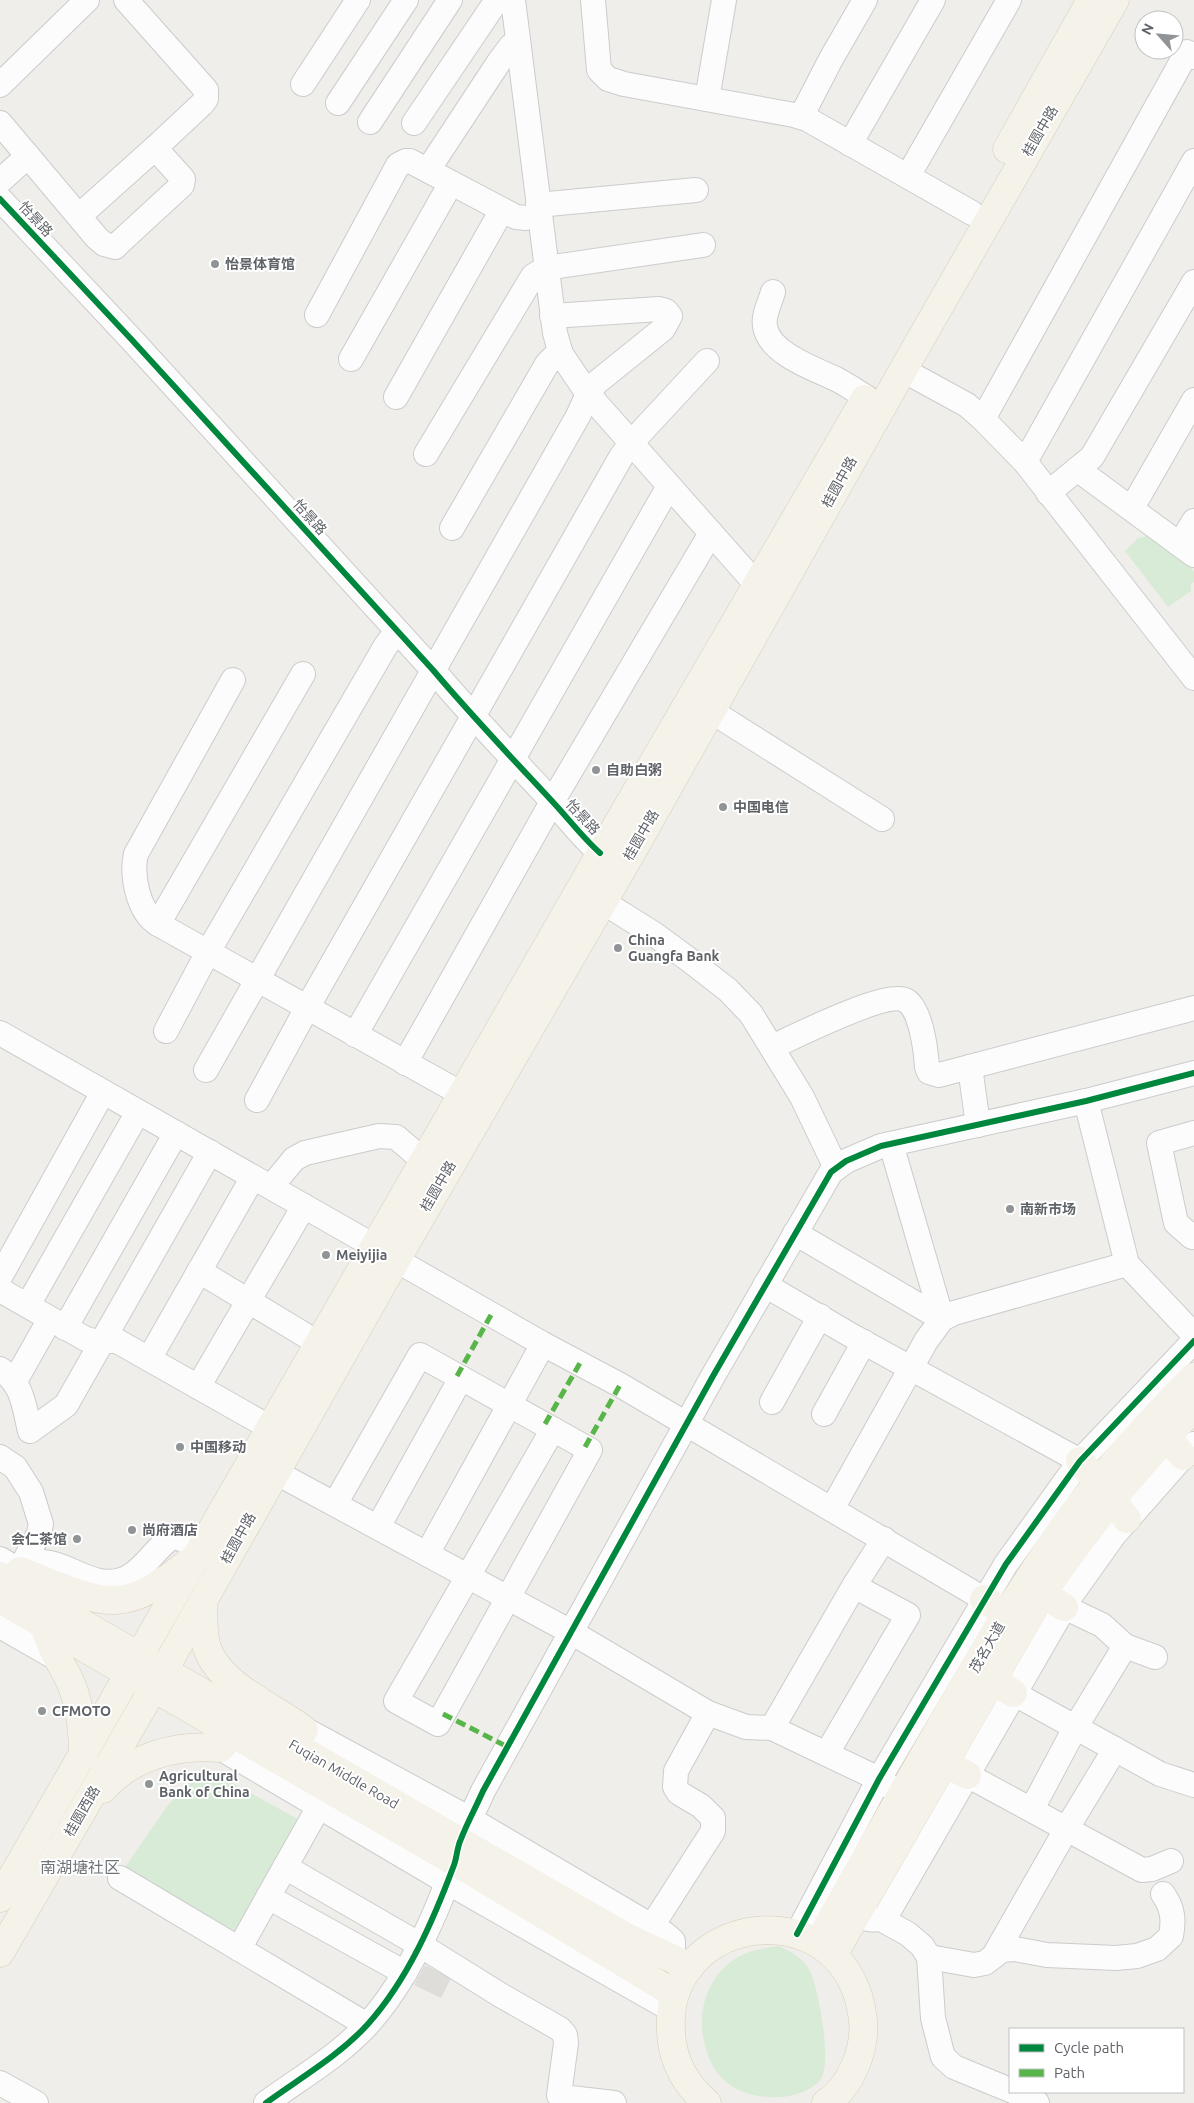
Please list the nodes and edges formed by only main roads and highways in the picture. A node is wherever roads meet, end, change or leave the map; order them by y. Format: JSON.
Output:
{"nodes":[{"id":1,"x":1091,"y":0,"type":"edge"},
{"id":2,"x":1115,"y":0,"type":"edge"},
{"id":3,"x":895,"y":365,"type":"junction"},
{"id":4,"x":611,"y":861,"type":"junction"},
{"id":5,"x":385,"y":1253,"type":"junction"},
{"id":6,"x":1194,"y":1377,"type":"edge"},
{"id":7,"x":1176,"y":1427,"type":"edge"},
{"id":8,"x":1080,"y":1461,"type":"road end"},
{"id":9,"x":1112,"y":1500,"type":"junction"},
{"id":10,"x":199,"y":1553,"type":"junction"},
{"id":11,"x":7,"y":1578,"type":"edge"},
{"id":12,"x":984,"y":1599,"type":"road end"},
{"id":13,"x":203,"y":1601,"type":"junction"},
{"id":14,"x":1014,"y":1619,"type":"junction"},
{"id":15,"x":44,"y":1624,"type":"junction"},
{"id":16,"x":135,"y":1665,"type":"junction"},
{"id":17,"x":159,"y":1678,"type":"junction"},
{"id":18,"x":302,"y":1739,"type":"junction"},
{"id":19,"x":226,"y":1741,"type":"junction"},
{"id":20,"x":83,"y":1756,"type":"junction"},
{"id":21,"x":934,"y":1757,"type":"junction"},
{"id":22,"x":967,"y":1774,"type":"road end"},
{"id":23,"x":329,"y":1789,"type":"junction"},
{"id":24,"x":909,"y":1800,"type":"junction"},
{"id":25,"x":80,"y":1815,"type":"junction"},
{"id":26,"x":458,"y":1851,"type":"junction"},
{"id":27,"x":0,"y":1898,"type":"edge"},
{"id":28,"x":816,"y":1944,"type":"junction"},
{"id":29,"x":0,"y":1953,"type":"edge"},
{"id":30,"x":681,"y":1963,"type":"junction"},
{"id":31,"x":674,"y":2002,"type":"junction"},
{"id":32,"x":697,"y":2100,"type":"edge"},
{"id":33,"x":829,"y":2102,"type":"edge"}],
"edges":[{"from":1,"to":3,"type":"main road","name":"桂圆中路"},
{"from":2,"to":3,"type":"main road","name":"桂圆中路"},
{"from":3,"to":4,"type":"main road","name":"桂圆中路"},
{"from":3,"to":4,"type":"main road","name":"桂圆中路"},
{"from":4,"to":5,"type":"main road","name":"桂圆中路"},
{"from":4,"to":5,"type":"main road","name":"桂圆中路"},
{"from":5,"to":10,"type":"main road","name":"桂圆中路"},
{"from":5,"to":13,"type":"main road","name":"桂圆中路"},
{"from":6,"to":7,"type":"main road","name":"茂名大道"},
{"from":7,"to":9,"type":"main road","name":"茂名大道"},
{"from":8,"to":9,"type":"main road"},
{"from":9,"to":14,"type":"main road","name":"茂名大道"},
{"from":9,"to":14,"type":"main road","name":"茂名大道"},
{"from":10,"to":11,"type":"main road"},
{"from":10,"to":16,"type":"main road","name":"桂圆中路"},
{"from":11,"to":15,"type":"main road","name":"Fuqian Middle Road"},
{"from":11,"to":16,"type":"main road","name":"Fuqian Middle Road"},
{"from":12,"to":14,"type":"main road"},
{"from":13,"to":17,"type":"main road","name":"桂圆中路"},
{"from":13,"to":18,"type":"main road"},
{"from":14,"to":21,"type":"main road","name":"茂名大道"},
{"from":14,"to":21,"type":"main road","name":"茂名大道"},
{"from":15,"to":16,"type":"main road","name":"Fuqian Middle Road"},
{"from":15,"to":20,"type":"main road"},
{"from":16,"to":17,"type":"main road","name":"Fuqian Middle Road"},
{"from":16,"to":20,"type":"main road","name":"桂圆西路"},
{"from":17,"to":18,"type":"main road","name":"Fuqian Middle Road"},
{"from":17,"to":19,"type":"main road","name":"Fuqian Middle Road"},
{"from":17,"to":25,"type":"main road","name":"桂圆西路"},
{"from":18,"to":23,"type":"main road","name":"Fuqian Middle Road"},
{"from":19,"to":23,"type":"main road","name":"Fuqian Middle Road"},
{"from":19,"to":25,"type":"main road"},
{"from":20,"to":27,"type":"main road","name":"桂圆西路"},
{"from":21,"to":22,"type":"main road"},
{"from":21,"to":24,"type":"main road","name":"茂名大道"},
{"from":23,"to":26,"type":"main road","name":"Fuqian Middle Road"},
{"from":24,"to":28,"type":"main road","name":"茂名大道"},
{"from":24,"to":28,"type":"main road","name":"茂名大道"},
{"from":25,"to":29,"type":"main road","name":"桂圆西路"},
{"from":26,"to":30,"type":"main road","name":"Fuqian Middle Road"},
{"from":26,"to":31,"type":"main road","name":"Fuqian Middle Road"},
{"from":28,"to":30,"type":"main road"},
{"from":28,"to":33,"type":"main road"},
{"from":30,"to":31,"type":"main road"},
{"from":31,"to":32,"type":"main road"}]}
